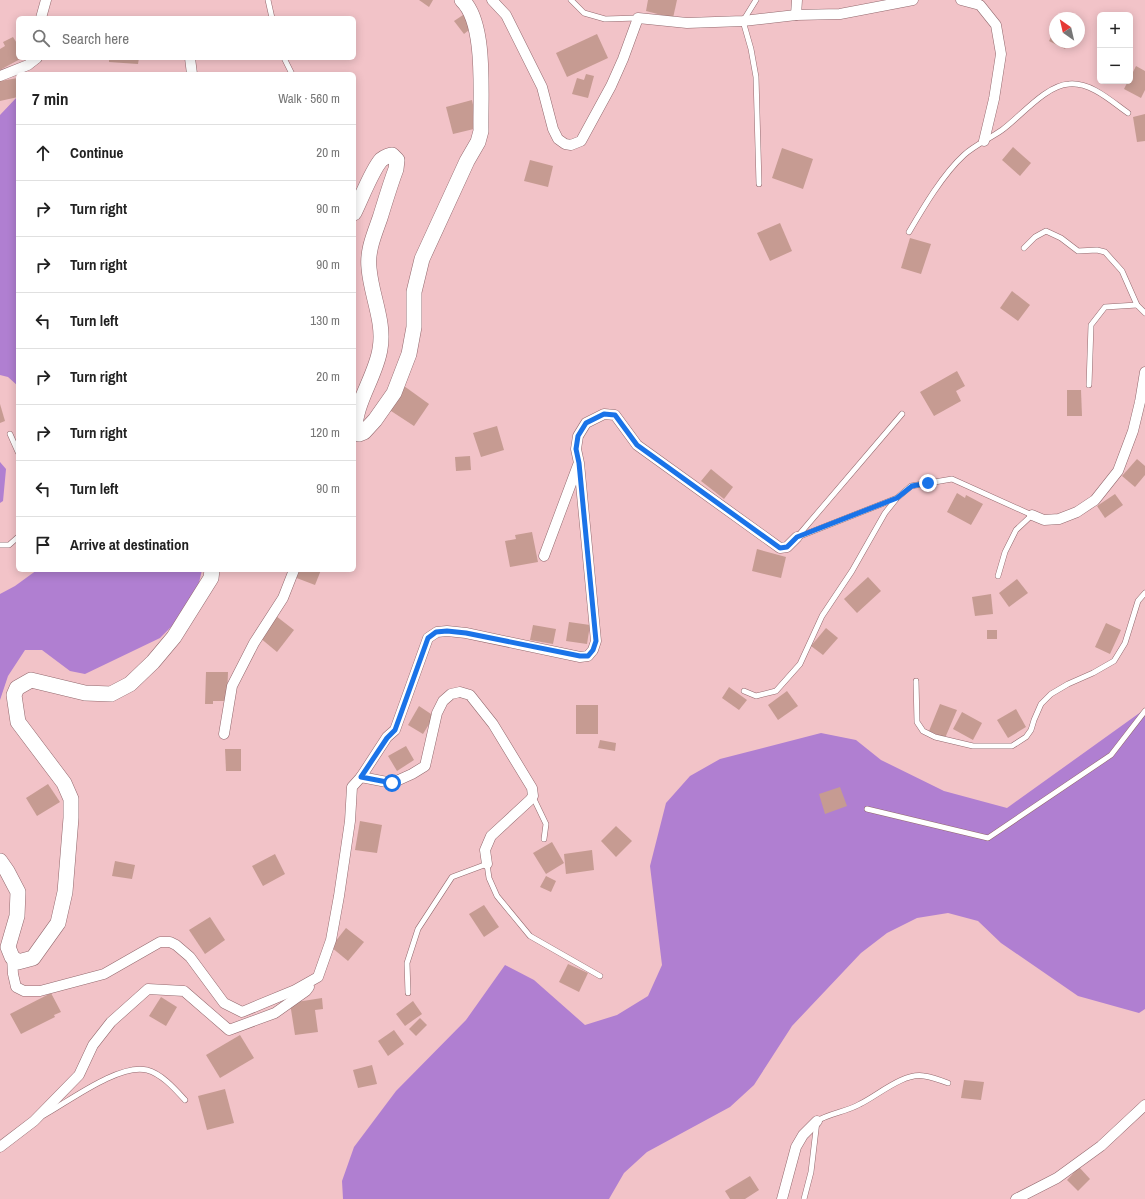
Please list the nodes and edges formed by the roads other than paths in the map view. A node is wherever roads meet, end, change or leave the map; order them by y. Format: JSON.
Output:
{"nodes":[{"id":1,"x":46,"y":0,"type":"edge"},
{"id":2,"x":268,"y":0,"type":"edge"},
{"id":3,"x":462,"y":0,"type":"edge"},
{"id":4,"x":492,"y":0,"type":"edge"},
{"id":5,"x":571,"y":0,"type":"edge"},
{"id":6,"x":756,"y":0,"type":"edge"},
{"id":7,"x":797,"y":0,"type":"edge"},
{"id":8,"x":913,"y":0,"type":"edge"},
{"id":9,"x":961,"y":0,"type":"edge"},
{"id":10,"x":796,"y":15,"type":"junction"},
{"id":11,"x":42,"y":16,"type":"edge"},
{"id":12,"x":272,"y":16,"type":"edge"},
{"id":13,"x":638,"y":18,"type":"junction"},
{"id":14,"x":743,"y":21,"type":"junction"},
{"id":15,"x":34,"y":60,"type":"edge"},
{"id":16,"x":190,"y":60,"type":"edge"},
{"id":17,"x":285,"y":60,"type":"edge"},
{"id":18,"x":192,"y":72,"type":"edge"},
{"id":19,"x":291,"y":72,"type":"edge"},
{"id":20,"x":0,"y":76,"type":"edge"},
{"id":21,"x":1128,"y":113,"type":"dead end"},
{"id":22,"x":984,"y":141,"type":"junction"},
{"id":23,"x":759,"y":184,"type":"dead end"},
{"id":24,"x":356,"y":209,"type":"edge"},
{"id":25,"x":908,"y":232,"type":"dead end"},
{"id":26,"x":1024,"y":248,"type":"dead end"},
{"id":27,"x":1137,"y":305,"type":"junction"},
{"id":28,"x":1145,"y":313,"type":"edge"},
{"id":29,"x":1145,"y":372,"type":"edge"},
{"id":30,"x":1089,"y":385,"type":"dead end"},
{"id":31,"x":359,"y":400,"type":"edge"},
{"id":32,"x":902,"y":414,"type":"dead end"},
{"id":33,"x":356,"y":417,"type":"edge"},
{"id":34,"x":356,"y":432,"type":"edge"},
{"id":35,"x":10,"y":434,"type":"dead end"},
{"id":36,"x":16,"y":448,"type":"edge"},
{"id":37,"x":579,"y":463,"type":"junction"},
{"id":38,"x":897,"y":498,"type":"junction"},
{"id":39,"x":1032,"y":515,"type":"junction"},
{"id":40,"x":797,"y":537,"type":"junction"},
{"id":41,"x":16,"y":539,"type":"edge"},
{"id":42,"x":0,"y":546,"type":"edge"},
{"id":43,"x":544,"y":556,"type":"dead end"},
{"id":44,"x":212,"y":572,"type":"edge"},
{"id":45,"x":293,"y":572,"type":"edge"},
{"id":46,"x":998,"y":576,"type":"dead end"},
{"id":47,"x":1145,"y":593,"type":"edge"},
{"id":48,"x":916,"y":681,"type":"dead end"},
{"id":49,"x":744,"y":690,"type":"dead end"},
{"id":50,"x":1145,"y":711,"type":"edge"},
{"id":51,"x":224,"y":734,"type":"dead end"},
{"id":52,"x":361,"y":777,"type":"junction"},
{"id":53,"x":533,"y":796,"type":"junction"},
{"id":54,"x":867,"y":809,"type":"dead end"},
{"id":55,"x":544,"y":839,"type":"dead end"},
{"id":56,"x":0,"y":861,"type":"edge"},
{"id":57,"x":487,"y":864,"type":"junction"},
{"id":58,"x":12,"y":957,"type":"junction"},
{"id":59,"x":600,"y":976,"type":"dead end"},
{"id":60,"x":318,"y":977,"type":"junction"},
{"id":61,"x":408,"y":993,"type":"dead end"},
{"id":62,"x":948,"y":1083,"type":"dead end"},
{"id":63,"x":185,"y":1100,"type":"dead end"},
{"id":64,"x":1145,"y":1105,"type":"edge"},
{"id":65,"x":34,"y":1121,"type":"junction"},
{"id":66,"x":817,"y":1121,"type":"junction"},
{"id":67,"x":0,"y":1146,"type":"edge"},
{"id":68,"x":782,"y":1199,"type":"edge"},
{"id":69,"x":804,"y":1199,"type":"edge"},
{"id":70,"x":1016,"y":1199,"type":"edge"}],
"edges":[{"from":1,"to":11,"type":"street"},
{"from":2,"to":12,"type":"lane"},
{"from":3,"to":34,"type":"street"},
{"from":4,"to":13,"type":"street"},
{"from":5,"to":13,"type":"lane"},
{"from":6,"to":14,"type":"lane"},
{"from":7,"to":10,"type":"street"},
{"from":8,"to":10,"type":"street"},
{"from":9,"to":22,"type":"street"},
{"from":10,"to":14,"type":"street"},
{"from":13,"to":14,"type":"street"},
{"from":14,"to":23,"type":"lane"},
{"from":15,"to":20,"type":"street"},
{"from":16,"to":18,"type":"street"},
{"from":17,"to":19,"type":"lane"},
{"from":21,"to":22,"type":"lane"},
{"from":22,"to":25,"type":"lane"},
{"from":24,"to":31,"type":"street"},
{"from":26,"to":27,"type":"lane"},
{"from":27,"to":28,"type":"lane"},
{"from":27,"to":30,"type":"lane"},
{"from":29,"to":39,"type":"street"},
{"from":31,"to":33,"type":"street"},
{"from":32,"to":40,"type":"lane"},
{"from":35,"to":36,"type":"lane"},
{"from":37,"to":40,"type":"street"},
{"from":37,"to":43,"type":"street"},
{"from":37,"to":52,"type":"street"},
{"from":38,"to":39,"type":"lane"},
{"from":38,"to":40,"type":"lane"},
{"from":38,"to":49,"type":"lane"},
{"from":39,"to":46,"type":"lane"},
{"from":41,"to":42,"type":"lane"},
{"from":44,"to":58,"type":"street"},
{"from":45,"to":51,"type":"street"},
{"from":47,"to":48,"type":"lane"},
{"from":50,"to":54,"type":"lane"},
{"from":52,"to":53,"type":"street"},
{"from":52,"to":60,"type":"street"},
{"from":53,"to":55,"type":"lane"},
{"from":53,"to":57,"type":"street"},
{"from":56,"to":58,"type":"street"},
{"from":57,"to":59,"type":"lane"},
{"from":57,"to":61,"type":"lane"},
{"from":58,"to":60,"type":"street"},
{"from":60,"to":65,"type":"street"},
{"from":62,"to":66,"type":"lane"},
{"from":63,"to":65,"type":"lane"},
{"from":64,"to":70,"type":"street"},
{"from":65,"to":67,"type":"street"},
{"from":66,"to":68,"type":"street"},
{"from":66,"to":69,"type":"lane"}]}
